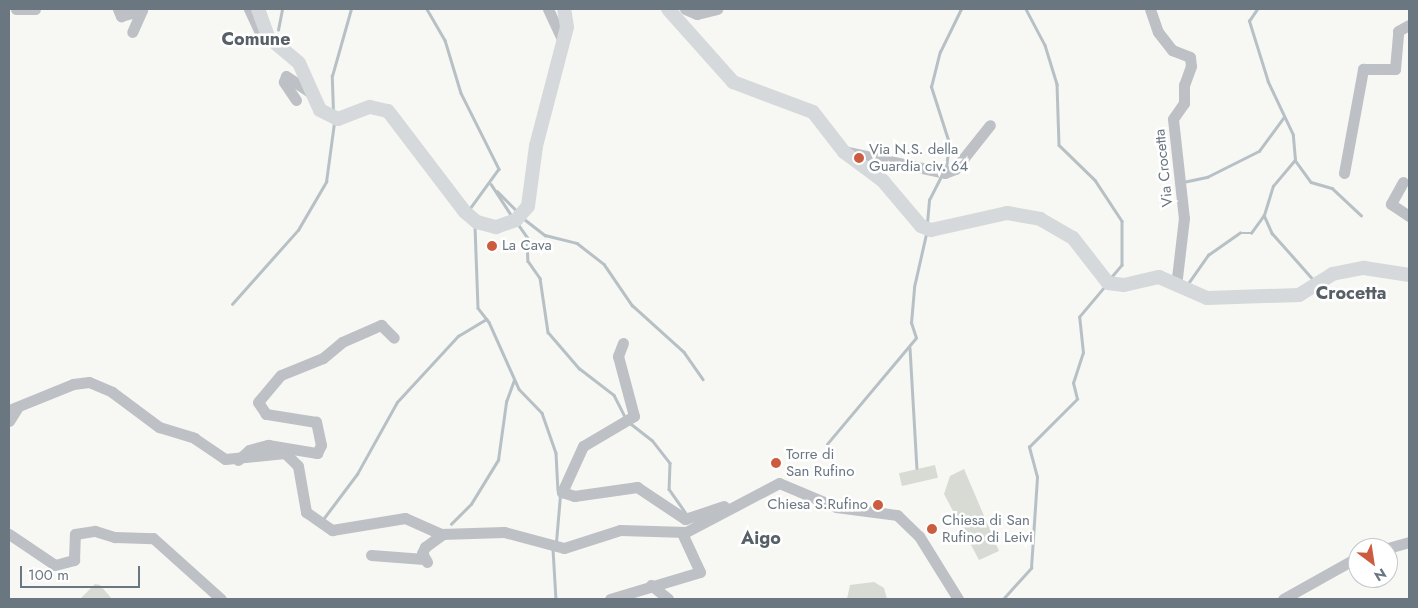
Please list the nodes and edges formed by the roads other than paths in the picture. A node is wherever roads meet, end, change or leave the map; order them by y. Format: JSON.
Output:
{"nodes":[{"id":1,"x":16,"y":9,"type":"edge"},
{"id":2,"x":35,"y":9,"type":"edge"},
{"id":3,"x":118,"y":9,"type":"edge"},
{"id":4,"x":249,"y":9,"type":"edge"},
{"id":5,"x":258,"y":9,"type":"edge"},
{"id":6,"x":548,"y":9,"type":"edge"},
{"id":7,"x":564,"y":9,"type":"edge"},
{"id":8,"x":668,"y":9,"type":"edge"},
{"id":9,"x":685,"y":9,"type":"edge"},
{"id":10,"x":717,"y":9,"type":"edge"},
{"id":11,"x":1150,"y":9,"type":"edge"},
{"id":12,"x":1409,"y":26,"type":"edge"},
{"id":13,"x":132,"y":32,"type":"dead end"},
{"id":14,"x":268,"y":37,"type":"junction"},
{"id":15,"x":564,"y":41,"type":"junction"},
{"id":16,"x":314,"y":94,"type":"junction"},
{"id":17,"x":296,"y":100,"type":"dead end"},
{"id":18,"x":990,"y":125,"type":"dead end"},
{"id":19,"x":843,"y":151,"type":"junction"},
{"id":20,"x":1344,"y":173,"type":"dead end"},
{"id":21,"x":1403,"y":182,"type":"dead end"},
{"id":22,"x":1409,"y":216,"type":"edge"},
{"id":23,"x":1406,"y":273,"type":"edge"},
{"id":24,"x":1176,"y":286,"type":"junction"},
{"id":25,"x":394,"y":338,"type":"dead end"},
{"id":26,"x":623,"y":343,"type":"dead end"},
{"id":27,"x":15,"y":407,"type":"edge"},
{"id":28,"x":9,"y":421,"type":"edge"},
{"id":29,"x":238,"y":460,"type":"junction"},
{"id":30,"x":732,"y":507,"type":"junction"},
{"id":31,"x":682,"y":532,"type":"junction"},
{"id":32,"x":9,"y":534,"type":"edge"},
{"id":33,"x":443,"y":534,"type":"junction"},
{"id":34,"x":372,"y":555,"type":"dead end"},
{"id":35,"x":1348,"y":563,"type":"edge"},
{"id":36,"x":651,"y":585,"type":"junction"},
{"id":37,"x":221,"y":599,"type":"edge"},
{"id":38,"x":610,"y":599,"type":"edge"},
{"id":39,"x":668,"y":599,"type":"edge"},
{"id":40,"x":958,"y":599,"type":"edge"},
{"id":41,"x":1283,"y":599,"type":"edge"}],
"edges":[{"from":1,"to":2,"type":"street"},
{"from":3,"to":13,"type":"street"},
{"from":4,"to":14,"type":"street"},
{"from":5,"to":14,"type":"main road"},
{"from":6,"to":15,"type":"street"},
{"from":7,"to":15,"type":"main road"},
{"from":8,"to":19,"type":"main road"},
{"from":9,"to":10,"type":"street"},
{"from":11,"to":24,"type":"street","name":"Via Crocetta"},
{"from":12,"to":20,"type":"street"},
{"from":14,"to":16,"type":"main road"},
{"from":15,"to":16,"type":"main road"},
{"from":16,"to":17,"type":"street"},
{"from":18,"to":19,"type":"street"},
{"from":19,"to":24,"type":"main road"},
{"from":21,"to":22,"type":"street"},
{"from":23,"to":24,"type":"main road"},
{"from":25,"to":29,"type":"street"},
{"from":26,"to":30,"type":"street"},
{"from":27,"to":28,"type":"street"},
{"from":27,"to":29,"type":"street"},
{"from":29,"to":33,"type":"street"},
{"from":30,"to":31,"type":"street"},
{"from":30,"to":40,"type":"street"},
{"from":31,"to":33,"type":"street"},
{"from":31,"to":36,"type":"street"},
{"from":32,"to":37,"type":"street"},
{"from":33,"to":34,"type":"street"},
{"from":35,"to":41,"type":"street"},
{"from":36,"to":38,"type":"street"},
{"from":36,"to":39,"type":"street"}]}
